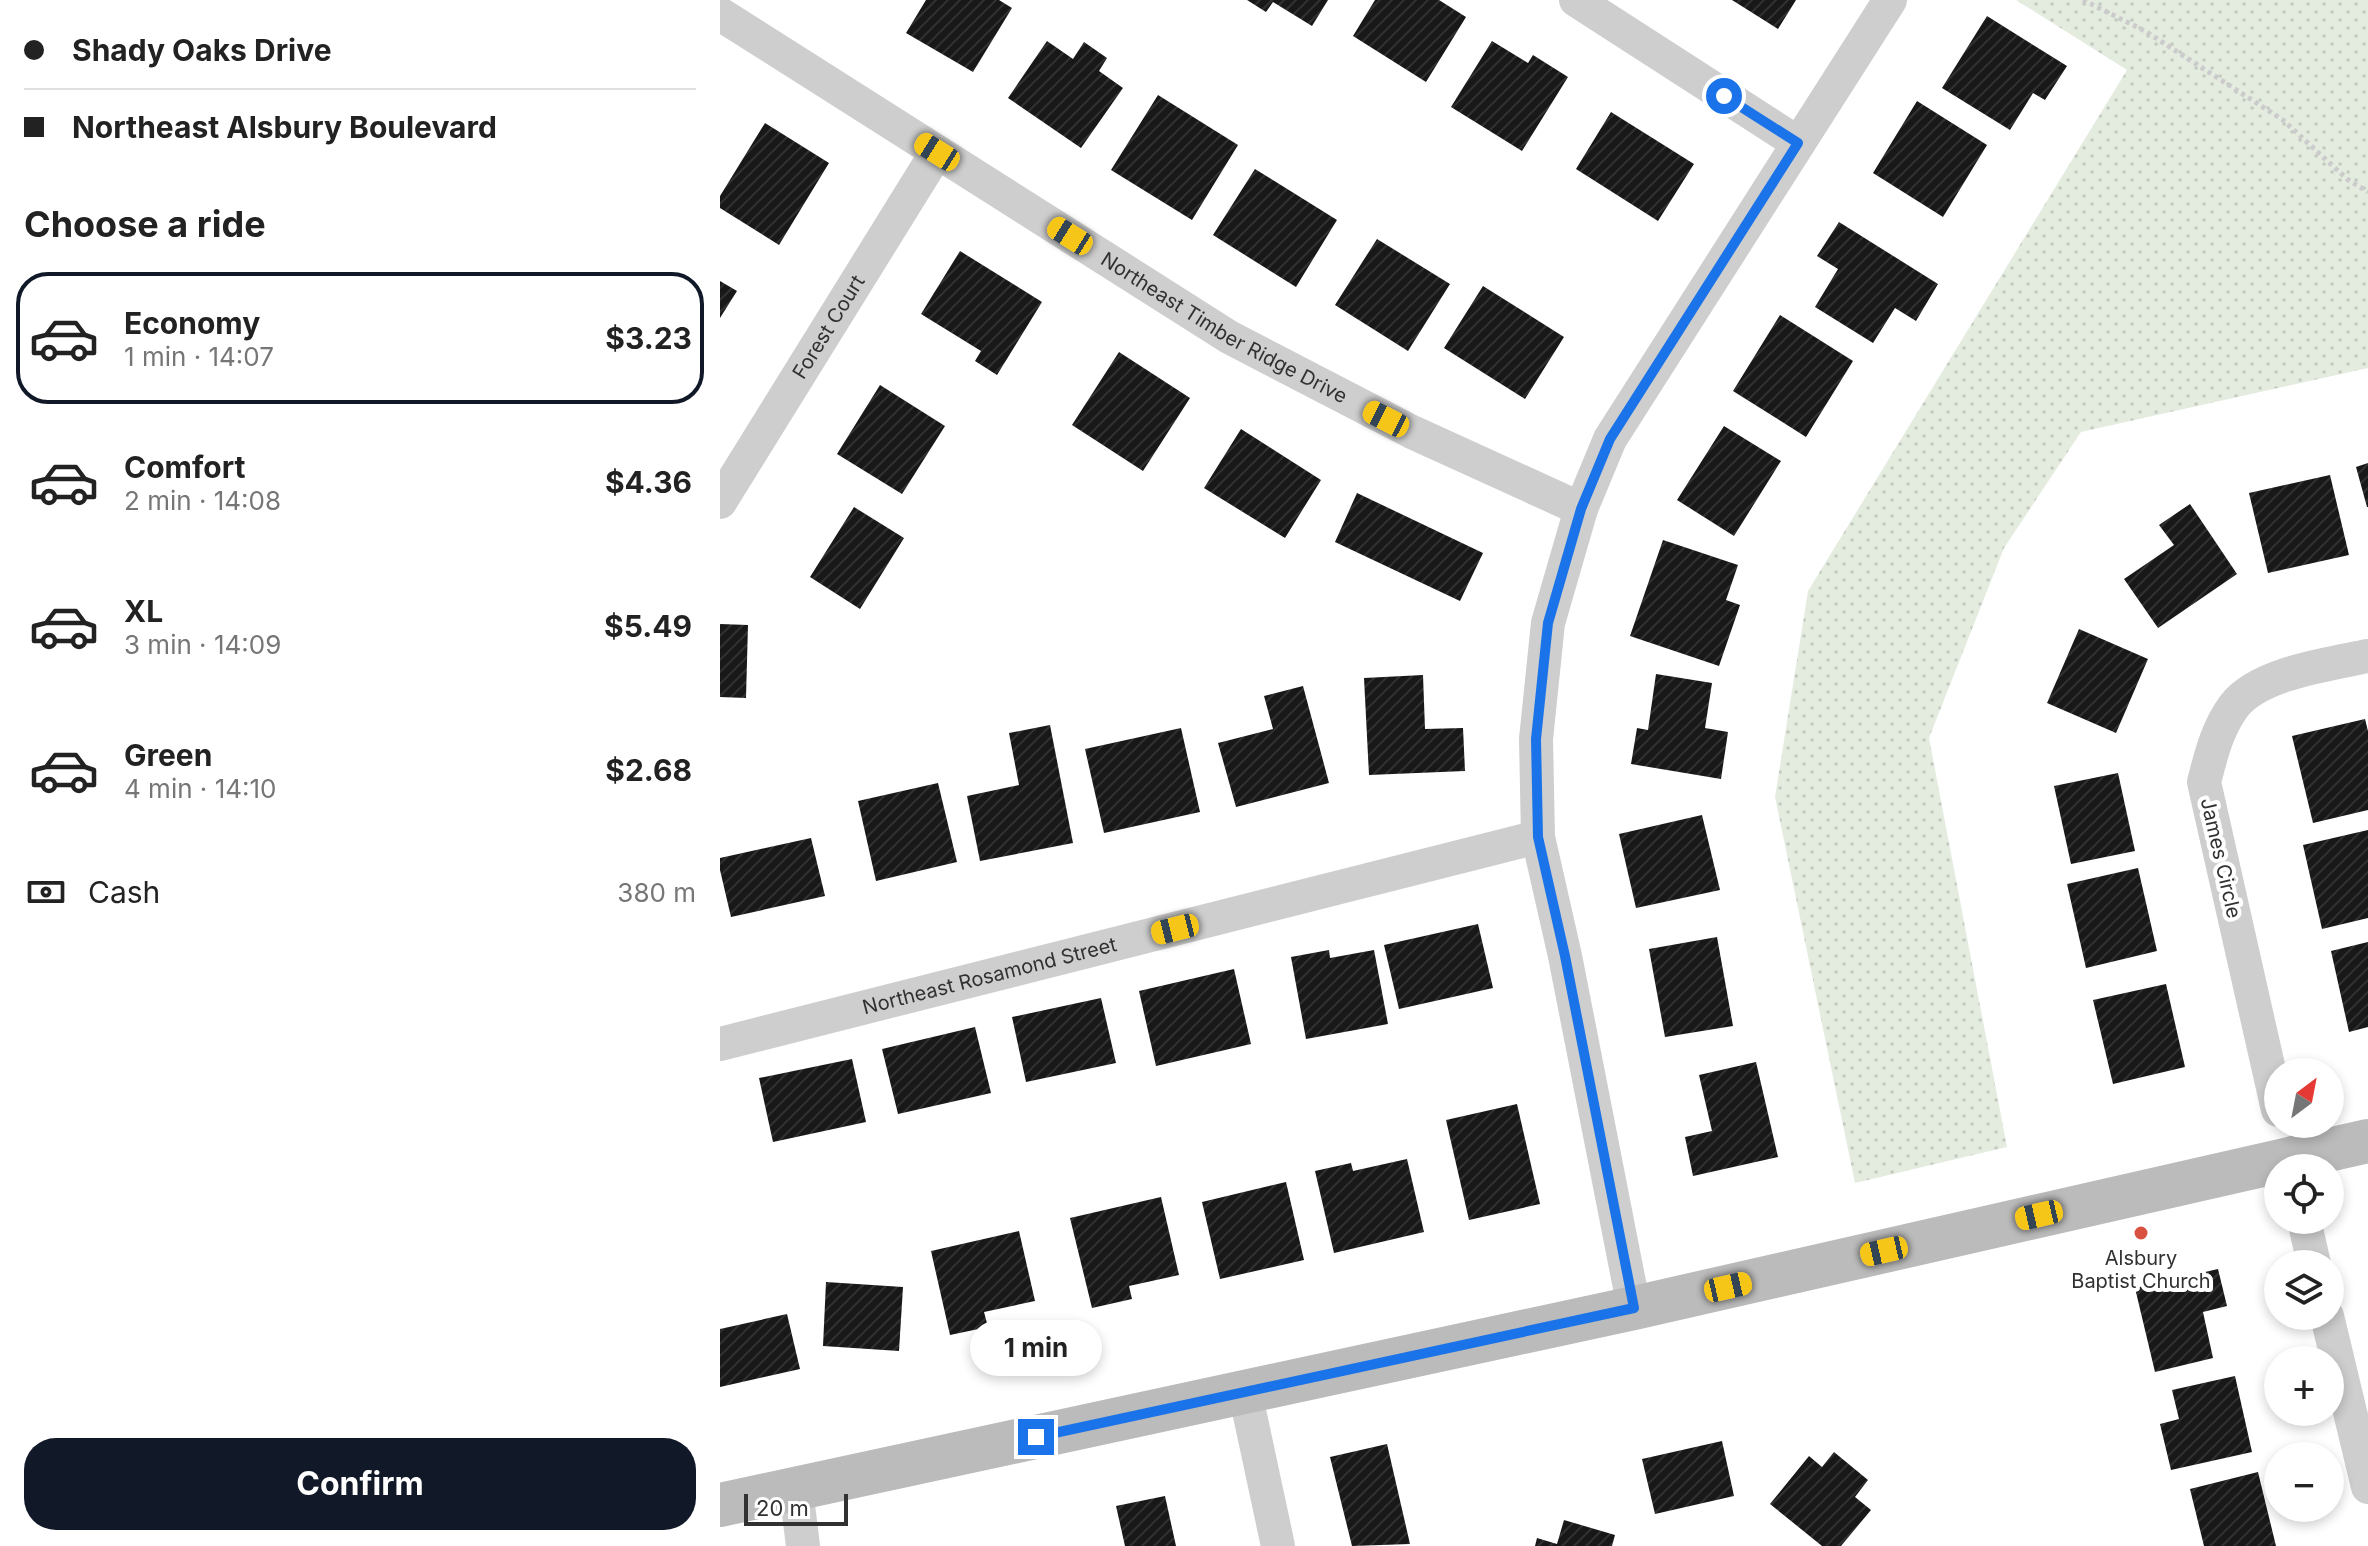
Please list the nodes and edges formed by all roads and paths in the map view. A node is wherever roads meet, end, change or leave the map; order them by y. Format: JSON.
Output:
{"nodes":[{"id":1,"x":1576,"y":0,"type":"edge"},
{"id":2,"x":1890,"y":0,"type":"edge"},
{"id":3,"x":2083,"y":0,"type":"edge"},
{"id":4,"x":720,"y":14,"type":"edge"},
{"id":5,"x":1798,"y":143,"type":"junction"},
{"id":6,"x":937,"y":152,"type":"junction"},
{"id":7,"x":2368,"y":192,"type":"edge"},
{"id":8,"x":720,"y":502,"type":"edge"},
{"id":9,"x":1581,"y":509,"type":"junction"},
{"id":10,"x":2368,"y":656,"type":"edge"},
{"id":11,"x":1538,"y":837,"type":"junction"},
{"id":12,"x":720,"y":1044,"type":"edge"},
{"id":13,"x":2266,"y":1058,"type":"edge"},
{"id":14,"x":2368,"y":1141,"type":"edge"},
{"id":15,"x":2287,"y":1150,"type":"edge"},
{"id":16,"x":1634,"y":1308,"type":"junction"},
{"id":17,"x":2330,"y":1330,"type":"edge"},
{"id":18,"x":1245,"y":1392,"type":"junction"},
{"id":19,"x":2368,"y":1487,"type":"edge"},
{"id":20,"x":796,"y":1489,"type":"junction"},
{"id":21,"x":720,"y":1505,"type":"edge"},
{"id":22,"x":803,"y":1546,"type":"edge"},
{"id":23,"x":1278,"y":1546,"type":"edge"}],
"edges":[{"from":1,"to":5,"type":"street"},
{"from":2,"to":5,"type":"street"},
{"from":3,"to":7,"type":"path"},
{"from":4,"to":6,"type":"street","name":"Northeast Timber Ridge Drive"},
{"from":5,"to":9,"type":"street"},
{"from":6,"to":8,"type":"street","name":"Forest Court"},
{"from":6,"to":9,"type":"street","name":"Northeast Timber Ridge Drive"},
{"from":9,"to":11,"type":"street"},
{"from":10,"to":13,"type":"street","name":"James Circle"},
{"from":11,"to":12,"type":"street","name":"Northeast Rosamond Street"},
{"from":11,"to":16,"type":"street"},
{"from":14,"to":15,"type":"main road"},
{"from":15,"to":16,"type":"main road"},
{"from":16,"to":18,"type":"main road"},
{"from":17,"to":19,"type":"street"},
{"from":18,"to":20,"type":"main road"},
{"from":18,"to":23,"type":"street"},
{"from":20,"to":21,"type":"main road"},
{"from":20,"to":22,"type":"street"}]}
